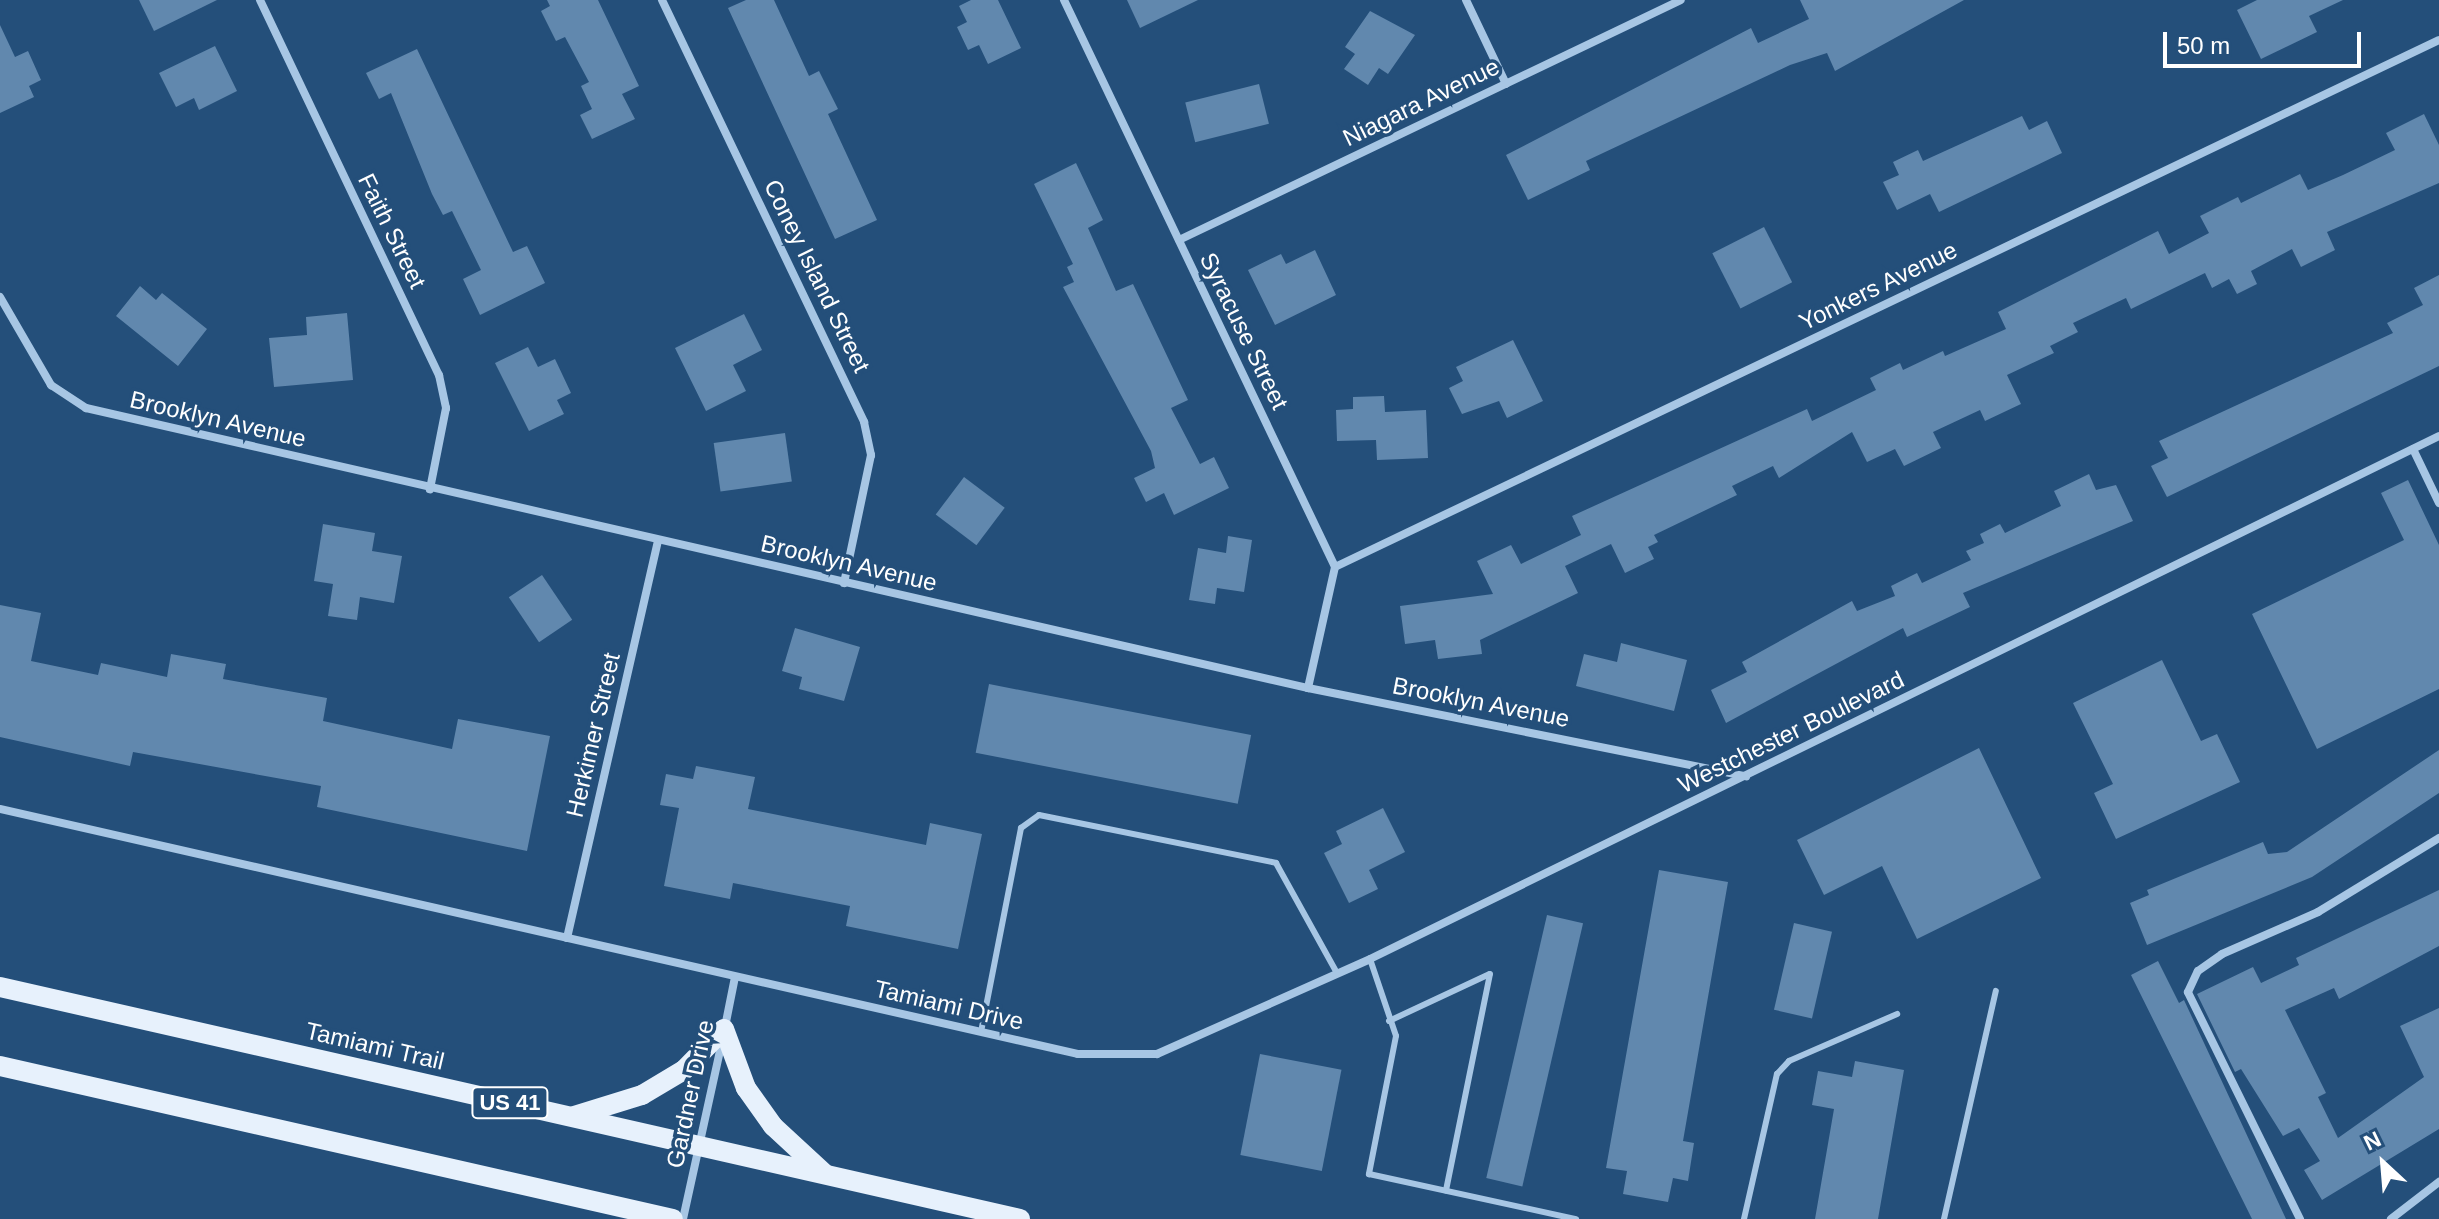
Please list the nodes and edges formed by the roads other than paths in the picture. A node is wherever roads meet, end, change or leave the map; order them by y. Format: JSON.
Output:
{"nodes":[{"id":1,"x":260,"y":0,"type":"edge"},
{"id":2,"x":662,"y":0,"type":"edge"},
{"id":3,"x":1064,"y":0,"type":"edge"},
{"id":4,"x":1466,"y":0,"type":"edge"},
{"id":5,"x":1681,"y":0,"type":"edge"},
{"id":6,"x":2439,"y":40,"type":"edge"},
{"id":7,"x":1506,"y":84,"type":"junction"},
{"id":8,"x":1179,"y":240,"type":"junction"},
{"id":9,"x":0,"y":297,"type":"edge"},
{"id":10,"x":2439,"y":436,"type":"edge"},
{"id":11,"x":2413,"y":449,"type":"junction"},
{"id":12,"x":2435,"y":484,"type":"edge"},
{"id":13,"x":430,"y":489,"type":"junction"},
{"id":14,"x":2439,"y":503,"type":"edge"},
{"id":15,"x":658,"y":540,"type":"junction"},
{"id":16,"x":1335,"y":567,"type":"junction"},
{"id":17,"x":844,"y":583,"type":"junction"},
{"id":18,"x":1308,"y":688,"type":"junction"},
{"id":19,"x":1747,"y":776,"type":"junction"},
{"id":20,"x":0,"y":809,"type":"edge"},
{"id":21,"x":2439,"y":838,"type":"edge"},
{"id":22,"x":567,"y":938,"type":"junction"},
{"id":23,"x":1370,"y":959,"type":"junction"},
{"id":24,"x":1337,"y":973,"type":"junction"},
{"id":25,"x":735,"y":977,"type":"junction"},
{"id":26,"x":0,"y":987,"type":"edge"},
{"id":27,"x":1996,"y":991,"type":"dead end"},
{"id":28,"x":1897,"y":1014,"type":"dead end"},
{"id":29,"x":1389,"y":1021,"type":"junction"},
{"id":30,"x":724,"y":1029,"type":"junction"},
{"id":31,"x":981,"y":1032,"type":"junction"},
{"id":32,"x":1157,"y":1054,"type":"joint"},
{"id":33,"x":0,"y":1066,"type":"edge"},
{"id":34,"x":572,"y":1117,"type":"junction"},
{"id":35,"x":700,"y":1146,"type":"junction"},
{"id":36,"x":827,"y":1175,"type":"junction"},
{"id":37,"x":2439,"y":1182,"type":"edge"},
{"id":38,"x":1446,"y":1191,"type":"junction"},
{"id":39,"x":673,"y":1219,"type":"edge"},
{"id":40,"x":683,"y":1219,"type":"edge"},
{"id":41,"x":1020,"y":1219,"type":"edge"},
{"id":42,"x":1576,"y":1219,"type":"edge"},
{"id":43,"x":1744,"y":1219,"type":"edge"},
{"id":44,"x":1944,"y":1219,"type":"edge"},
{"id":45,"x":2300,"y":1219,"type":"edge"},
{"id":46,"x":2391,"y":1219,"type":"edge"}],
"edges":[{"from":1,"to":13,"type":"street","name":"Faith Street"},
{"from":2,"to":17,"type":"street","name":"Coney Island Street"},
{"from":3,"to":8,"type":"street","name":"Syracuse Street"},
{"from":4,"to":7,"type":"street"},
{"from":5,"to":7,"type":"street","name":"Niagara Avenue"},
{"from":6,"to":16,"type":"street","name":"Yonkers Avenue"},
{"from":7,"to":8,"type":"street","name":"Niagara Avenue"},
{"from":8,"to":16,"type":"street","name":"Syracuse Street"},
{"from":9,"to":13,"type":"street","name":"Brooklyn Avenue"},
{"from":10,"to":11,"type":"street","name":"Westchester Boulevard"},
{"from":11,"to":12,"type":"street"},
{"from":11,"to":19,"type":"street","name":"Westchester Boulevard"},
{"from":12,"to":14,"type":"street"},
{"from":13,"to":15,"type":"street","name":"Brooklyn Avenue"},
{"from":15,"to":17,"type":"street","name":"Brooklyn Avenue"},
{"from":15,"to":22,"type":"street","name":"Herkimer Street"},
{"from":16,"to":18,"type":"street"},
{"from":17,"to":18,"type":"street","name":"Brooklyn Avenue"},
{"from":18,"to":19,"type":"street","name":"Brooklyn Avenue"},
{"from":19,"to":23,"type":"street","name":"Westchester Boulevard"},
{"from":20,"to":22,"type":"street"},
{"from":21,"to":45,"type":"street"},
{"from":22,"to":25,"type":"street"},
{"from":23,"to":24,"type":"street","name":"Westchester Boulevard"},
{"from":23,"to":29,"type":"lane"},
{"from":24,"to":31,"type":"lane"},
{"from":24,"to":32,"type":"street","name":"Westchester Boulevard"},
{"from":25,"to":30,"type":"street","name":"Gardner Drive"},
{"from":25,"to":31,"type":"street","name":"Tamiami Drive"},
{"from":26,"to":34,"type":"main road","name":"Tamiami Trail","number":"US 41"},
{"from":27,"to":44,"type":"lane"},
{"from":28,"to":43,"type":"lane"},
{"from":29,"to":38,"type":"lane"},
{"from":29,"to":38,"type":"lane"},
{"from":30,"to":34,"type":"main road"},
{"from":30,"to":35,"type":"street","name":"Gardner Drive"},
{"from":30,"to":36,"type":"main road"},
{"from":31,"to":32,"type":"street","name":"Tamiami Drive"},
{"from":33,"to":39,"type":"main road"},
{"from":34,"to":35,"type":"main road","name":"Tamiami Trail","number":"US 41"},
{"from":35,"to":36,"type":"main road","name":"Tamiami Trail","number":"US 41"},
{"from":35,"to":40,"type":"street","name":"Gardner Drive"},
{"from":36,"to":41,"type":"main road","name":"Tamiami Trail","number":"US 41"},
{"from":37,"to":46,"type":"street"},
{"from":38,"to":42,"type":"lane"}]}
